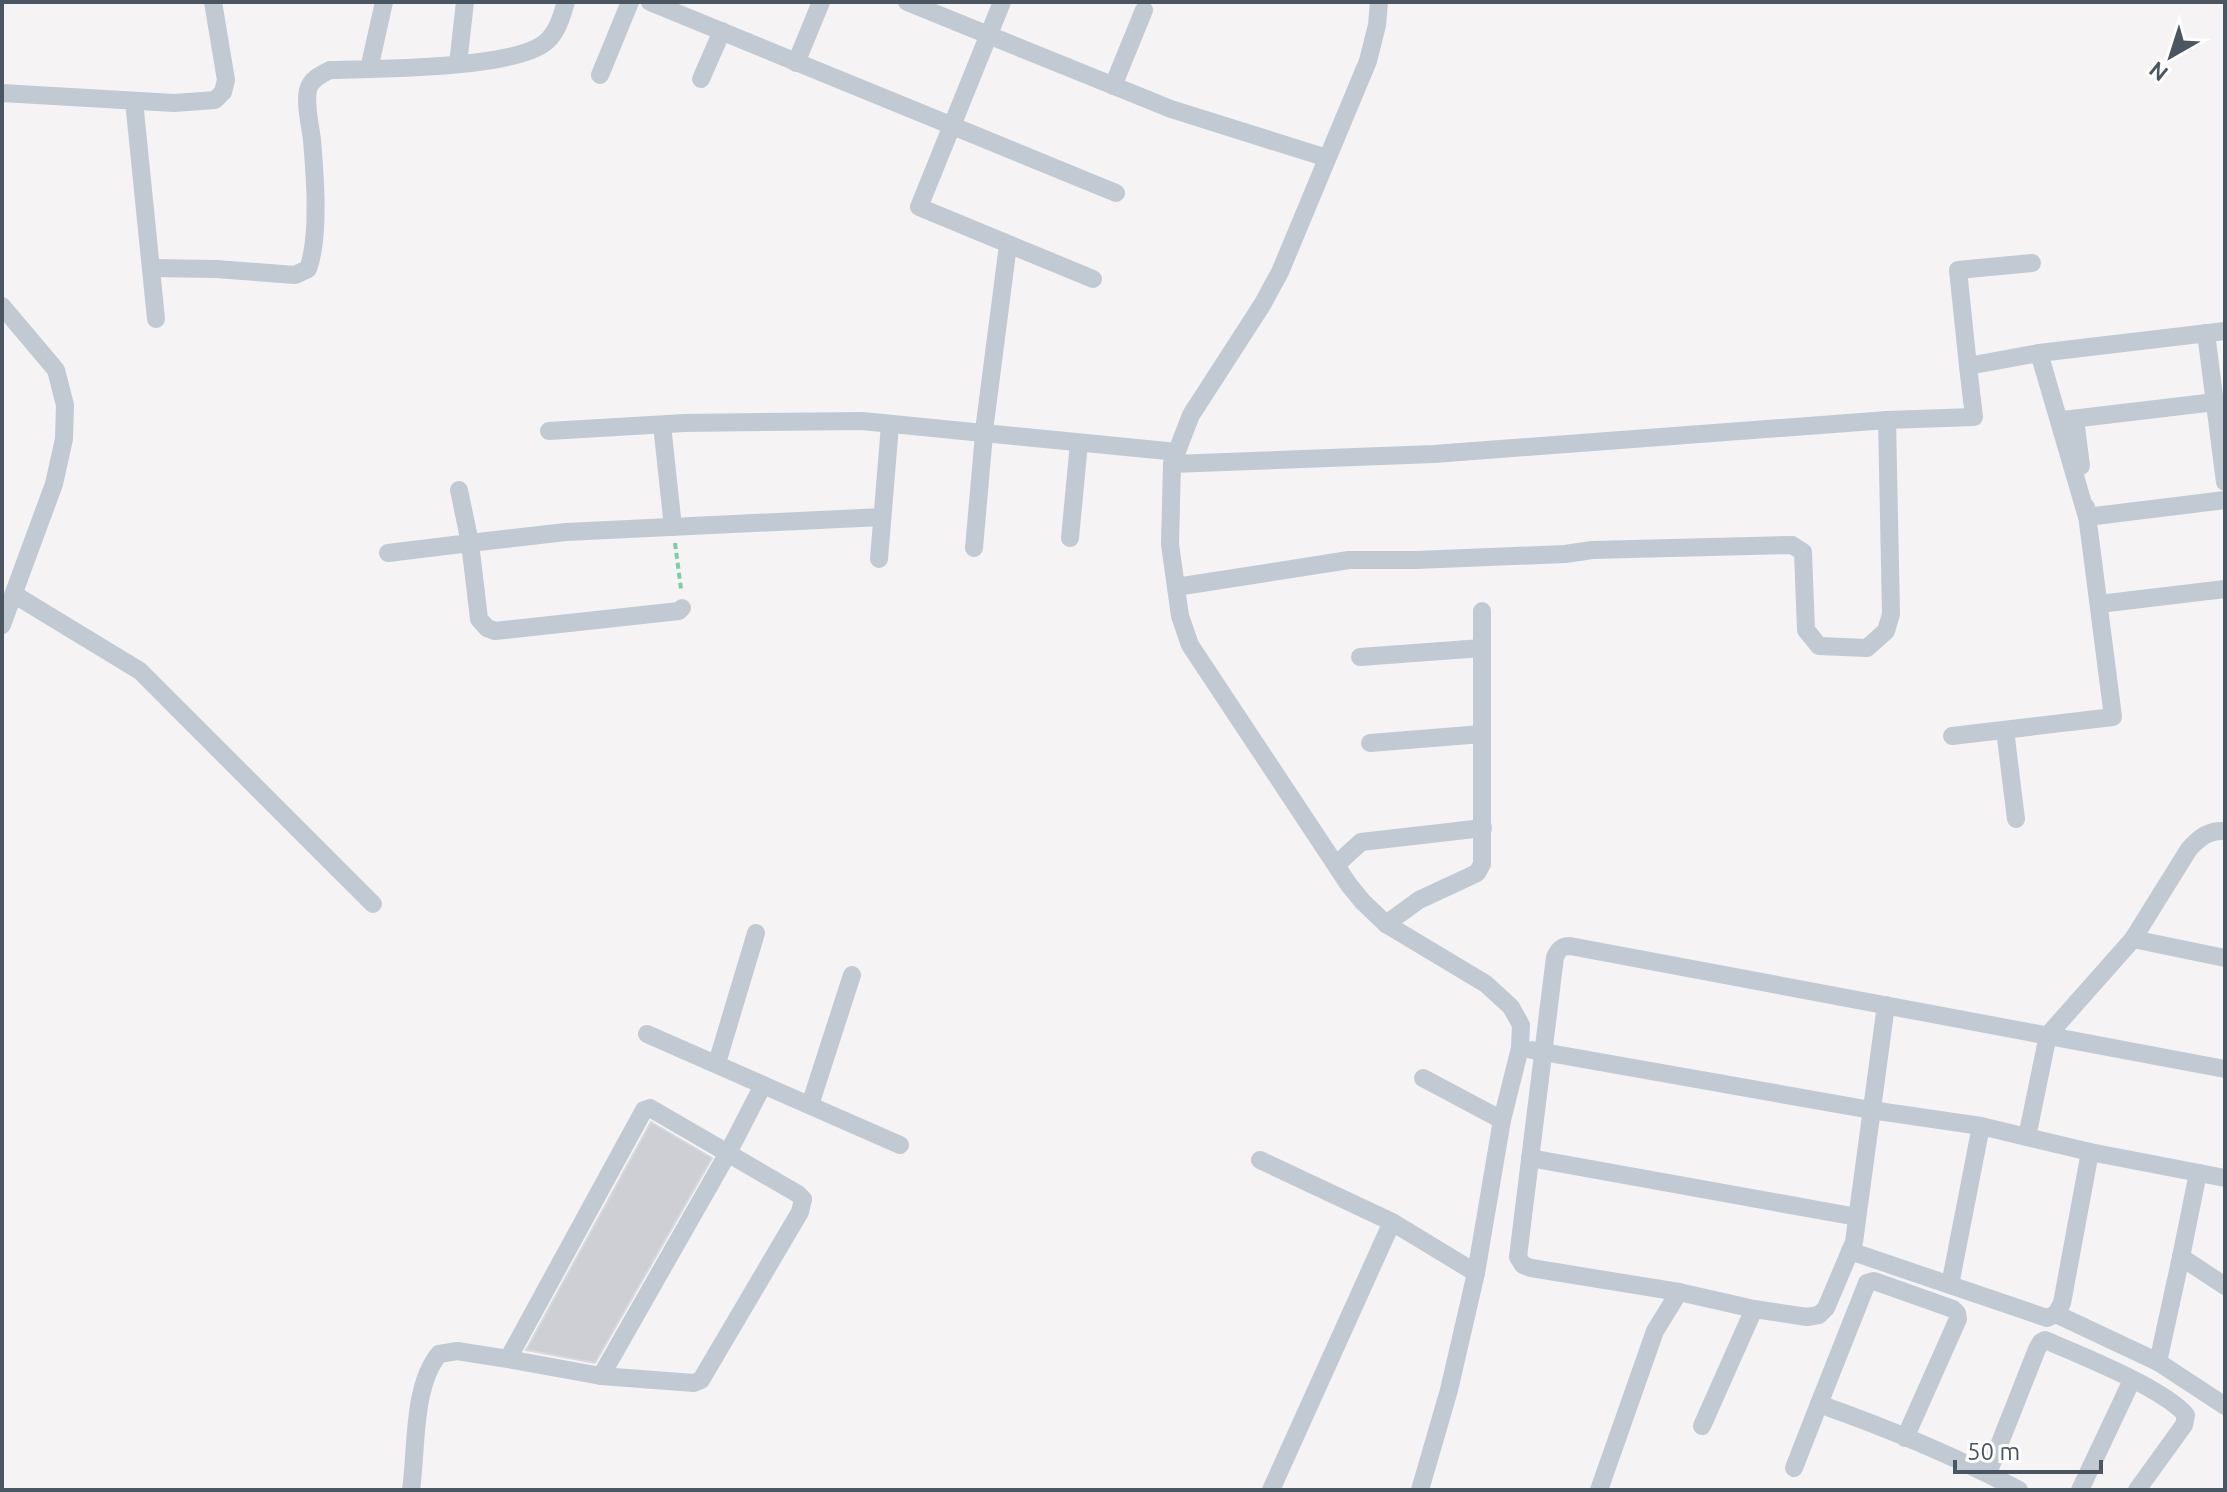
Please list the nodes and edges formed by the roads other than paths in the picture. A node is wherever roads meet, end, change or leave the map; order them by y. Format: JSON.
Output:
{"nodes":[{"id":1,"x":213,"y":2,"type":"edge"},
{"id":2,"x":384,"y":2,"type":"edge"},
{"id":3,"x":465,"y":2,"type":"edge"},
{"id":4,"x":566,"y":2,"type":"edge"},
{"id":5,"x":630,"y":2,"type":"edge"},
{"id":6,"x":650,"y":2,"type":"edge"},
{"id":7,"x":821,"y":2,"type":"edge"},
{"id":8,"x":1002,"y":2,"type":"edge"},
{"id":9,"x":1379,"y":2,"type":"edge"},
{"id":10,"x":913,"y":3,"type":"edge"},
{"id":11,"x":1144,"y":10,"type":"dead end"},
{"id":12,"x":722,"y":31,"type":"junction"},
{"id":13,"x":989,"y":34,"type":"junction"},
{"id":14,"x":796,"y":63,"type":"junction"},
{"id":15,"x":458,"y":64,"type":"junction"},
{"id":16,"x":369,"y":69,"type":"junction"},
{"id":17,"x":600,"y":75,"type":"dead end"},
{"id":18,"x":701,"y":79,"type":"dead end"},
{"id":19,"x":1113,"y":86,"type":"junction"},
{"id":20,"x":2,"y":93,"type":"edge"},
{"id":21,"x":134,"y":101,"type":"junction"},
{"id":22,"x":952,"y":125,"type":"junction"},
{"id":23,"x":1327,"y":158,"type":"junction"},
{"id":24,"x":1116,"y":193,"type":"dead end"},
{"id":25,"x":1008,"y":245,"type":"junction"},
{"id":26,"x":2032,"y":263,"type":"dead end"},
{"id":27,"x":152,"y":268,"type":"junction"},
{"id":28,"x":1093,"y":279,"type":"dead end"},
{"id":29,"x":2,"y":306,"type":"edge"},
{"id":30,"x":156,"y":319,"type":"dead end"},
{"id":31,"x":2216,"y":332,"type":"edge"},
{"id":32,"x":2039,"y":353,"type":"junction"},
{"id":33,"x":1968,"y":366,"type":"junction"},
{"id":34,"x":2215,"y":402,"type":"junction"},
{"id":35,"x":1887,"y":420,"type":"junction"},
{"id":36,"x":2066,"y":420,"type":"junction"},
{"id":37,"x":662,"y":425,"type":"junction"},
{"id":38,"x":890,"y":425,"type":"junction"},
{"id":39,"x":549,"y":431,"type":"dead end"},
{"id":40,"x":984,"y":434,"type":"junction"},
{"id":41,"x":1079,"y":443,"type":"junction"},
{"id":42,"x":1174,"y":458,"type":"junction"},
{"id":43,"x":2225,"y":482,"type":"edge"},
{"id":44,"x":459,"y":490,"type":"dead end"},
{"id":45,"x":2225,"y":500,"type":"edge"},
{"id":46,"x":882,"y":517,"type":"junction"},
{"id":47,"x":2087,"y":517,"type":"junction"},
{"id":48,"x":673,"y":527,"type":"junction"},
{"id":49,"x":1070,"y":538,"type":"dead end"},
{"id":50,"x":470,"y":543,"type":"junction"},
{"id":51,"x":974,"y":548,"type":"dead end"},
{"id":52,"x":388,"y":553,"type":"dead end"},
{"id":53,"x":879,"y":559,"type":"dead end"},
{"id":54,"x":1176,"y":587,"type":"junction"},
{"id":55,"x":2225,"y":589,"type":"edge"},
{"id":56,"x":15,"y":595,"type":"junction"},
{"id":57,"x":2099,"y":604,"type":"junction"},
{"id":58,"x":682,"y":608,"type":"road end"},
{"id":59,"x":1482,"y":611,"type":"dead end"},
{"id":60,"x":2,"y":625,"type":"edge"},
{"id":61,"x":1482,"y":648,"type":"junction"},
{"id":62,"x":1360,"y":657,"type":"dead end"},
{"id":63,"x":2005,"y":730,"type":"junction"},
{"id":64,"x":1482,"y":734,"type":"junction"},
{"id":65,"x":1952,"y":736,"type":"dead end"},
{"id":66,"x":1370,"y":743,"type":"dead end"},
{"id":67,"x":2016,"y":819,"type":"dead end"},
{"id":68,"x":1483,"y":828,"type":"junction"},
{"id":69,"x":2225,"y":831,"type":"edge"},
{"id":70,"x":1337,"y":864,"type":"junction"},
{"id":71,"x":373,"y":904,"type":"dead end"},
{"id":72,"x":1386,"y":924,"type":"junction"},
{"id":73,"x":756,"y":933,"type":"dead end"},
{"id":74,"x":2133,"y":939,"type":"junction"},
{"id":75,"x":2225,"y":958,"type":"edge"},
{"id":76,"x":852,"y":975,"type":"dead end"},
{"id":77,"x":1886,"y":1005,"type":"junction"},
{"id":78,"x":647,"y":1034,"type":"dead end"},
{"id":79,"x":2048,"y":1035,"type":"junction"},
{"id":80,"x":1520,"y":1048,"type":"junction"},
{"id":81,"x":1542,"y":1052,"type":"junction"},
{"id":82,"x":717,"y":1063,"type":"junction"},
{"id":83,"x":2225,"y":1069,"type":"edge"},
{"id":84,"x":1423,"y":1078,"type":"dead end"},
{"id":85,"x":763,"y":1085,"type":"junction"},
{"id":86,"x":810,"y":1105,"type":"junction"},
{"id":87,"x":1871,"y":1110,"type":"junction"},
{"id":88,"x":1502,"y":1120,"type":"junction"},
{"id":89,"x":1981,"y":1126,"type":"junction"},
{"id":90,"x":2027,"y":1137,"type":"junction"},
{"id":91,"x":900,"y":1145,"type":"dead end"},
{"id":92,"x":2090,"y":1152,"type":"junction"},
{"id":93,"x":728,"y":1153,"type":"junction"},
{"id":94,"x":1530,"y":1158,"type":"junction"},
{"id":95,"x":1260,"y":1160,"type":"dead end"},
{"id":96,"x":2198,"y":1173,"type":"junction"},
{"id":97,"x":2225,"y":1178,"type":"edge"},
{"id":98,"x":1857,"y":1217,"type":"junction"},
{"id":99,"x":1392,"y":1222,"type":"junction"},
{"id":100,"x":1850,"y":1251,"type":"junction"},
{"id":101,"x":2181,"y":1257,"type":"junction"},
{"id":102,"x":1476,"y":1273,"type":"junction"},
{"id":103,"x":1950,"y":1285,"type":"junction"},
{"id":104,"x":2225,"y":1286,"type":"edge"},
{"id":105,"x":1679,"y":1292,"type":"junction"},
{"id":106,"x":1754,"y":1309,"type":"junction"},
{"id":107,"x":2056,"y":1314,"type":"junction"},
{"id":108,"x":508,"y":1359,"type":"junction"},
{"id":109,"x":2158,"y":1362,"type":"junction"},
{"id":110,"x":601,"y":1376,"type":"junction"},
{"id":111,"x":2132,"y":1380,"type":"junction"},
{"id":112,"x":1819,"y":1404,"type":"junction"},
{"id":113,"x":2225,"y":1406,"type":"edge"},
{"id":114,"x":1702,"y":1426,"type":"dead end"},
{"id":115,"x":1905,"y":1438,"type":"junction"},
{"id":116,"x":1794,"y":1468,"type":"dead end"},
{"id":117,"x":1988,"y":1473,"type":"junction"},
{"id":118,"x":411,"y":1490,"type":"edge"},
{"id":119,"x":1271,"y":1490,"type":"edge"},
{"id":120,"x":1420,"y":1490,"type":"edge"},
{"id":121,"x":1599,"y":1490,"type":"edge"},
{"id":122,"x":2019,"y":1490,"type":"edge"},
{"id":123,"x":2080,"y":1490,"type":"edge"},
{"id":124,"x":2137,"y":1490,"type":"edge"}],
"edges":[{"from":1,"to":21,"type":"street"},
{"from":2,"to":16,"type":"street"},
{"from":3,"to":15,"type":"street"},
{"from":4,"to":15,"type":"street"},
{"from":5,"to":17,"type":"street"},
{"from":6,"to":12,"type":"street"},
{"from":7,"to":14,"type":"street"},
{"from":8,"to":13,"type":"street"},
{"from":9,"to":23,"type":"street"},
{"from":10,"to":13,"type":"street"},
{"from":11,"to":19,"type":"street"},
{"from":12,"to":14,"type":"street"},
{"from":12,"to":18,"type":"street"},
{"from":13,"to":19,"type":"street"},
{"from":13,"to":22,"type":"street"},
{"from":14,"to":22,"type":"street"},
{"from":15,"to":16,"type":"street"},
{"from":16,"to":27,"type":"street"},
{"from":19,"to":23,"type":"street"},
{"from":20,"to":21,"type":"street"},
{"from":21,"to":27,"type":"street"},
{"from":22,"to":24,"type":"street"},
{"from":22,"to":25,"type":"street"},
{"from":23,"to":42,"type":"street"},
{"from":25,"to":28,"type":"street"},
{"from":25,"to":40,"type":"street"},
{"from":26,"to":33,"type":"street"},
{"from":27,"to":30,"type":"street"},
{"from":29,"to":56,"type":"street"},
{"from":31,"to":32,"type":"street"},
{"from":31,"to":34,"type":"street"},
{"from":32,"to":33,"type":"street"},
{"from":32,"to":36,"type":"street"},
{"from":33,"to":35,"type":"street"},
{"from":34,"to":36,"type":"street"},
{"from":34,"to":43,"type":"street"},
{"from":35,"to":42,"type":"street"},
{"from":35,"to":54,"type":"street"},
{"from":36,"to":47,"type":"street"},
{"from":37,"to":38,"type":"street"},
{"from":37,"to":39,"type":"street"},
{"from":37,"to":48,"type":"street"},
{"from":38,"to":40,"type":"street"},
{"from":38,"to":46,"type":"street"},
{"from":40,"to":41,"type":"street"},
{"from":40,"to":51,"type":"street"},
{"from":41,"to":42,"type":"street"},
{"from":41,"to":49,"type":"street"},
{"from":42,"to":54,"type":"street"},
{"from":44,"to":50,"type":"street"},
{"from":45,"to":47,"type":"street"},
{"from":46,"to":48,"type":"street"},
{"from":46,"to":53,"type":"street"},
{"from":47,"to":57,"type":"street"},
{"from":48,"to":50,"type":"street"},
{"from":50,"to":52,"type":"street"},
{"from":50,"to":58,"type":"street"},
{"from":54,"to":70,"type":"street"},
{"from":55,"to":57,"type":"street"},
{"from":56,"to":60,"type":"street"},
{"from":56,"to":71,"type":"street"},
{"from":57,"to":63,"type":"street"},
{"from":59,"to":61,"type":"street"},
{"from":61,"to":62,"type":"street"},
{"from":61,"to":64,"type":"street"},
{"from":63,"to":65,"type":"street"},
{"from":63,"to":67,"type":"street"},
{"from":64,"to":66,"type":"street"},
{"from":64,"to":68,"type":"street"},
{"from":68,"to":70,"type":"street"},
{"from":68,"to":72,"type":"street"},
{"from":69,"to":74,"type":"street"},
{"from":70,"to":72,"type":"street"},
{"from":72,"to":80,"type":"street"},
{"from":73,"to":82,"type":"street"},
{"from":74,"to":75,"type":"street"},
{"from":74,"to":79,"type":"street"},
{"from":76,"to":86,"type":"street"},
{"from":77,"to":79,"type":"street"},
{"from":77,"to":81,"type":"street"},
{"from":77,"to":87,"type":"street"},
{"from":78,"to":82,"type":"street"},
{"from":79,"to":83,"type":"street"},
{"from":79,"to":90,"type":"street"},
{"from":80,"to":81,"type":"street"},
{"from":80,"to":88,"type":"street"},
{"from":81,"to":87,"type":"street"},
{"from":81,"to":94,"type":"street"},
{"from":82,"to":85,"type":"street"},
{"from":84,"to":88,"type":"street"},
{"from":85,"to":86,"type":"street"},
{"from":85,"to":93,"type":"street"},
{"from":86,"to":91,"type":"street"},
{"from":87,"to":89,"type":"street"},
{"from":87,"to":98,"type":"street"},
{"from":88,"to":102,"type":"street"},
{"from":89,"to":90,"type":"street"},
{"from":89,"to":103,"type":"street"},
{"from":90,"to":92,"type":"street"},
{"from":92,"to":96,"type":"street"},
{"from":92,"to":107,"type":"street"},
{"from":93,"to":108,"type":"street"},
{"from":93,"to":110,"type":"street"},
{"from":93,"to":110,"type":"street"},
{"from":94,"to":98,"type":"street"},
{"from":94,"to":105,"type":"street"},
{"from":95,"to":99,"type":"street"},
{"from":96,"to":97,"type":"street"},
{"from":96,"to":101,"type":"street"},
{"from":98,"to":100,"type":"street"},
{"from":99,"to":102,"type":"street"},
{"from":99,"to":119,"type":"street"},
{"from":100,"to":103,"type":"street"},
{"from":100,"to":106,"type":"street"},
{"from":101,"to":104,"type":"street"},
{"from":101,"to":109,"type":"street"},
{"from":102,"to":120,"type":"street"},
{"from":103,"to":107,"type":"street"},
{"from":105,"to":106,"type":"street"},
{"from":105,"to":121,"type":"street"},
{"from":106,"to":114,"type":"street"},
{"from":107,"to":109,"type":"street"},
{"from":108,"to":110,"type":"street"},
{"from":108,"to":118,"type":"street"},
{"from":109,"to":113,"type":"street"},
{"from":111,"to":117,"type":"street"},
{"from":111,"to":123,"type":"street"},
{"from":111,"to":124,"type":"street"},
{"from":112,"to":115,"type":"street"},
{"from":112,"to":115,"type":"street"},
{"from":112,"to":116,"type":"street"},
{"from":115,"to":117,"type":"street"},
{"from":117,"to":122,"type":"street"}]}
